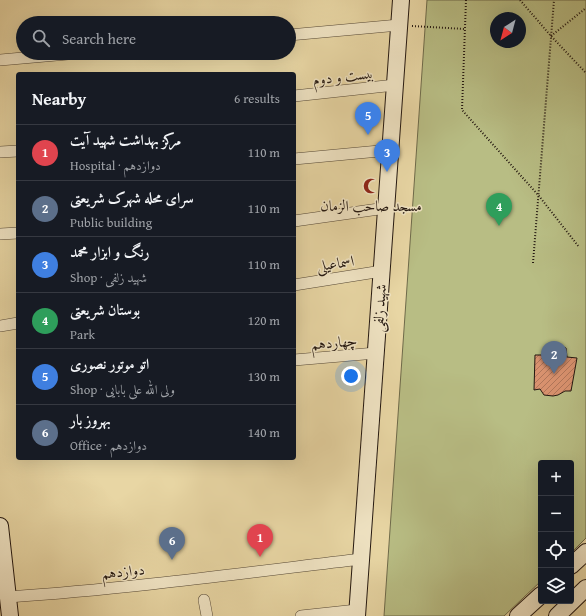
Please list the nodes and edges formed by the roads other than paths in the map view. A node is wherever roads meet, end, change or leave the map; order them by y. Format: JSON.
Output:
{"nodes":[{"id":1,"x":401,"y":0,"type":"edge"},
{"id":2,"x":399,"y":25,"type":"junction"},
{"id":3,"x":296,"y":34,"type":"edge"},
{"id":4,"x":16,"y":59,"type":"edge"},
{"id":5,"x":0,"y":60,"type":"edge"},
{"id":6,"x":395,"y":85,"type":"junction"},
{"id":7,"x":296,"y":96,"type":"edge"},
{"id":8,"x":390,"y":150,"type":"junction"},
{"id":9,"x":16,"y":151,"type":"edge"},
{"id":10,"x":0,"y":152,"type":"edge"},
{"id":11,"x":296,"y":159,"type":"edge"},
{"id":12,"x":386,"y":208,"type":"junction"},
{"id":13,"x":296,"y":220,"type":"edge"},
{"id":14,"x":16,"y":233,"type":"edge"},
{"id":15,"x":0,"y":234,"type":"edge"},
{"id":16,"x":382,"y":271,"type":"junction"},
{"id":17,"x":296,"y":285,"type":"edge"},
{"id":18,"x":16,"y":323,"type":"edge"},
{"id":19,"x":0,"y":326,"type":"edge"},
{"id":20,"x":376,"y":353,"type":"junction"},
{"id":21,"x":296,"y":360,"type":"edge"},
{"id":22,"x":0,"y":534,"type":"edge"},
{"id":23,"x":586,"y":552,"type":"edge"},
{"id":24,"x":361,"y":559,"type":"junction"},
{"id":25,"x":574,"y":563,"type":"edge"},
{"id":26,"x":586,"y":588,"type":"edge"},
{"id":27,"x":8,"y":597,"type":"junction"},
{"id":28,"x":538,"y":598,"type":"edge"},
{"id":29,"x":204,"y":600,"type":"dead end"},
{"id":30,"x":357,"y":613,"type":"edge"},
{"id":31,"x":7,"y":615,"type":"edge"},
{"id":32,"x":207,"y":616,"type":"edge"},
{"id":33,"x":301,"y":616,"type":"edge"},
{"id":34,"x":518,"y":616,"type":"edge"},
{"id":35,"x":557,"y":616,"type":"edge"}],
"edges":[{"from":1,"to":2,"type":"main road","name":"شهید زلفی"},
{"from":2,"to":3,"type":"street"},
{"from":2,"to":6,"type":"main road","name":"شهید زلفی"},
{"from":4,"to":5,"type":"street"},
{"from":6,"to":7,"type":"street","name":"بیست و دوم"},
{"from":6,"to":8,"type":"main road","name":"شهید زلفی"},
{"from":8,"to":11,"type":"street"},
{"from":8,"to":12,"type":"main road","name":"شهید زلفی"},
{"from":9,"to":10,"type":"street"},
{"from":12,"to":13,"type":"street"},
{"from":12,"to":16,"type":"main road","name":"شهید زلفی"},
{"from":14,"to":15,"type":"street"},
{"from":16,"to":17,"type":"street","name":"اسماعیلی"},
{"from":16,"to":20,"type":"main road","name":"شهید زلفی"},
{"from":18,"to":19,"type":"street"},
{"from":20,"to":21,"type":"street","name":"چهاردهم"},
{"from":20,"to":24,"type":"main road","name":"شهید زلفی"},
{"from":22,"to":27,"type":"main road"},
{"from":23,"to":25,"type":"main road"},
{"from":24,"to":27,"type":"street","name":"دوازدهم"},
{"from":24,"to":30,"type":"main road","name":"شهید زلفی"},
{"from":26,"to":35,"type":"main road"},
{"from":27,"to":31,"type":"main road"},
{"from":28,"to":34,"type":"main road"},
{"from":29,"to":32,"type":"street"},
{"from":30,"to":33,"type":"street"}]}
